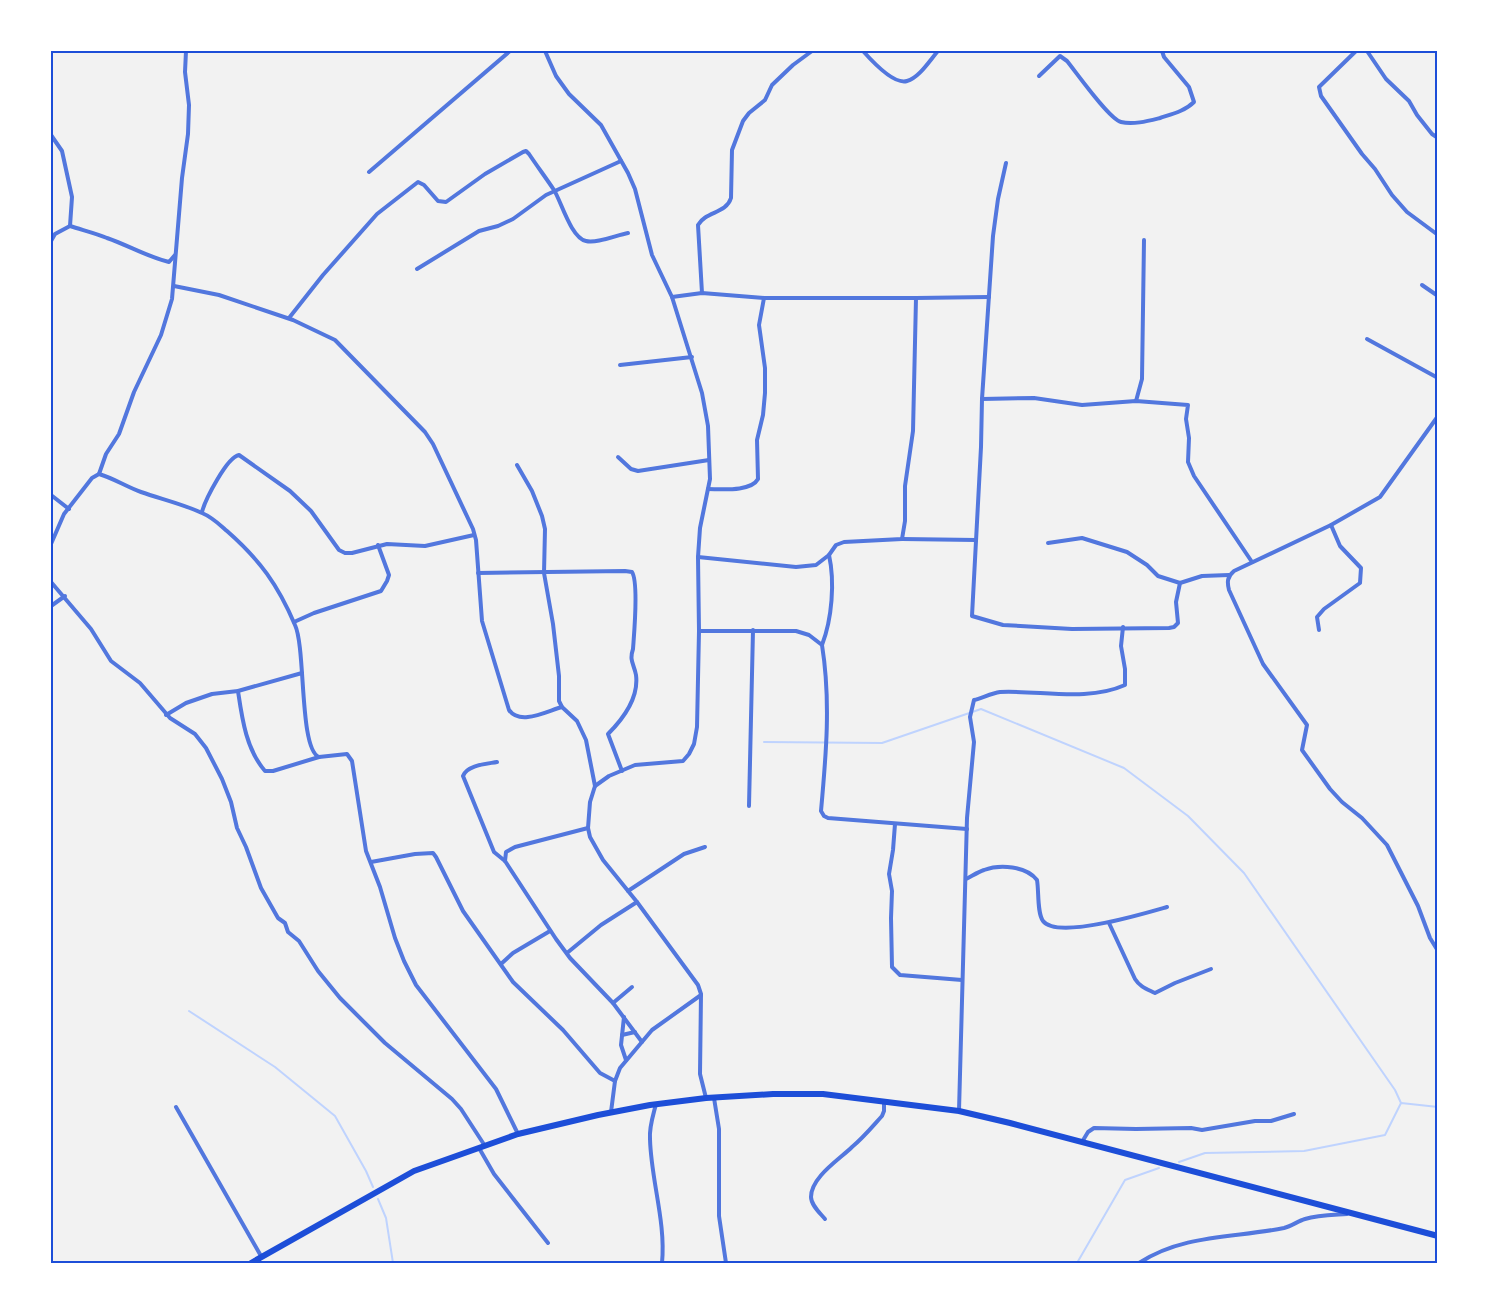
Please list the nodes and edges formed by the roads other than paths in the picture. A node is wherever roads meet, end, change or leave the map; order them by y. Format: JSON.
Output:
{"nodes":[{"id":1,"x":186,"y":51,"type":"edge"},
{"id":2,"x":510,"y":51,"type":"edge"},
{"id":3,"x":545,"y":51,"type":"edge"},
{"id":4,"x":812,"y":51,"type":"edge"},
{"id":5,"x":862,"y":51,"type":"edge"},
{"id":6,"x":938,"y":51,"type":"edge"},
{"id":7,"x":1162,"y":51,"type":"edge"},
{"id":8,"x":1356,"y":51,"type":"edge"},
{"id":9,"x":1367,"y":51,"type":"edge"},
{"id":10,"x":1039,"y":76,"type":"dead end"},
{"id":11,"x":51,"y":135,"type":"edge"},
{"id":12,"x":1438,"y":138,"type":"edge"},
{"id":13,"x":621,"y":161,"type":"junction"},
{"id":14,"x":1006,"y":162,"type":"dead end"},
{"id":15,"x":369,"y":172,"type":"dead end"},
{"id":16,"x":555,"y":192,"type":"junction"},
{"id":17,"x":70,"y":226,"type":"junction"},
{"id":18,"x":628,"y":233,"type":"dead end"},
{"id":19,"x":1438,"y":235,"type":"edge"},
{"id":20,"x":52,"y":239,"type":"edge"},
{"id":21,"x":1144,"y":240,"type":"dead end"},
{"id":22,"x":175,"y":256,"type":"junction"},
{"id":23,"x":417,"y":269,"type":"dead end"},
{"id":24,"x":1422,"y":285,"type":"dead end"},
{"id":25,"x":174,"y":286,"type":"junction"},
{"id":26,"x":702,"y":293,"type":"junction"},
{"id":27,"x":989,"y":296,"type":"junction"},
{"id":28,"x":1438,"y":296,"type":"edge"},
{"id":29,"x":672,"y":297,"type":"junction"},
{"id":30,"x":764,"y":298,"type":"junction"},
{"id":31,"x":916,"y":298,"type":"junction"},
{"id":32,"x":289,"y":318,"type":"junction"},
{"id":33,"x":1367,"y":339,"type":"dead end"},
{"id":34,"x":692,"y":357,"type":"junction"},
{"id":35,"x":620,"y":365,"type":"dead end"},
{"id":36,"x":1438,"y":378,"type":"edge"},
{"id":37,"x":982,"y":398,"type":"junction"},
{"id":38,"x":1136,"y":401,"type":"junction"},
{"id":39,"x":1438,"y":416,"type":"edge"},
{"id":40,"x":618,"y":457,"type":"dead end"},
{"id":41,"x":709,"y":460,"type":"junction"},
{"id":42,"x":517,"y":465,"type":"dead end"},
{"id":43,"x":99,"y":474,"type":"junction"},
{"id":44,"x":708,"y":489,"type":"junction"},
{"id":45,"x":51,"y":495,"type":"edge"},
{"id":46,"x":68,"y":509,"type":"junction"},
{"id":47,"x":202,"y":512,"type":"junction"},
{"id":48,"x":1331,"y":526,"type":"junction"},
{"id":49,"x":474,"y":535,"type":"junction"},
{"id":50,"x":902,"y":539,"type":"junction"},
{"id":51,"x":976,"y":540,"type":"junction"},
{"id":52,"x":1048,"y":543,"type":"dead end"},
{"id":53,"x":51,"y":544,"type":"edge"},
{"id":54,"x":378,"y":546,"type":"junction"},
{"id":55,"x":829,"y":555,"type":"junction"},
{"id":56,"x":698,"y":557,"type":"junction"},
{"id":57,"x":1252,"y":562,"type":"junction"},
{"id":58,"x":478,"y":573,"type":"junction"},
{"id":59,"x":544,"y":573,"type":"junction"},
{"id":60,"x":1229,"y":575,"type":"junction"},
{"id":61,"x":51,"y":582,"type":"edge"},
{"id":62,"x":1180,"y":583,"type":"junction"},
{"id":63,"x":65,"y":596,"type":"junction"},
{"id":64,"x":51,"y":606,"type":"edge"},
{"id":65,"x":294,"y":622,"type":"junction"},
{"id":66,"x":1123,"y":627,"type":"junction"},
{"id":67,"x":753,"y":630,"type":"junction"},
{"id":68,"x":1319,"y":630,"type":"dead end"},
{"id":69,"x":699,"y":631,"type":"junction"},
{"id":70,"x":822,"y":646,"type":"junction"},
{"id":71,"x":302,"y":673,"type":"junction"},
{"id":72,"x":238,"y":691,"type":"junction"},
{"id":73,"x":562,"y":707,"type":"junction"},
{"id":74,"x":166,"y":715,"type":"junction"},
{"id":75,"x":319,"y":757,"type":"junction"},
{"id":76,"x":497,"y":762,"type":"dead end"},
{"id":77,"x":622,"y":771,"type":"junction"},
{"id":78,"x":595,"y":786,"type":"junction"},
{"id":79,"x":749,"y":806,"type":"dead end"},
{"id":80,"x":895,"y":824,"type":"junction"},
{"id":81,"x":588,"y":828,"type":"junction"},
{"id":82,"x":967,"y":830,"type":"junction"},
{"id":83,"x":706,"y":847,"type":"dead end"},
{"id":84,"x":505,"y":861,"type":"junction"},
{"id":85,"x":371,"y":862,"type":"junction"},
{"id":86,"x":966,"y":879,"type":"junction"},
{"id":87,"x":628,"y":891,"type":"junction"},
{"id":88,"x":637,"y":902,"type":"junction"},
{"id":89,"x":1166,"y":907,"type":"dead end"},
{"id":90,"x":1109,"y":923,"type":"junction"},
{"id":91,"x":550,"y":931,"type":"junction"},
{"id":92,"x":1438,"y":950,"type":"edge"},
{"id":93,"x":567,"y":953,"type":"junction"},
{"id":94,"x":501,"y":964,"type":"junction"},
{"id":95,"x":1211,"y":969,"type":"dead end"},
{"id":96,"x":962,"y":980,"type":"junction"},
{"id":97,"x":632,"y":987,"type":"dead end"},
{"id":98,"x":701,"y":994,"type":"junction"},
{"id":99,"x":613,"y":1003,"type":"junction"},
{"id":100,"x":624,"y":1017,"type":"junction"},
{"id":101,"x":635,"y":1032,"type":"junction"},
{"id":102,"x":622,"y":1035,"type":"junction"},
{"id":103,"x":642,"y":1042,"type":"junction"},
{"id":104,"x":626,"y":1060,"type":"junction"},
{"id":105,"x":615,"y":1081,"type":"junction"},
{"id":106,"x":706,"y":1098,"type":"junction"},
{"id":107,"x":714,"y":1098,"type":"junction"},
{"id":108,"x":884,"y":1101,"type":"junction"},
{"id":109,"x":656,"y":1104,"type":"junction"},
{"id":110,"x":176,"y":1107,"type":"dead end"},
{"id":111,"x":959,"y":1111,"type":"junction"},
{"id":112,"x":611,"y":1112,"type":"junction"},
{"id":113,"x":1294,"y":1114,"type":"dead end"},
{"id":114,"x":518,"y":1134,"type":"junction"},
{"id":115,"x":1082,"y":1142,"type":"junction"},
{"id":116,"x":482,"y":1147,"type":"junction"},
{"id":117,"x":1352,"y":1213,"type":"junction"},
{"id":118,"x":826,"y":1219,"type":"dead end"},
{"id":119,"x":1438,"y":1236,"type":"edge"},
{"id":120,"x":548,"y":1243,"type":"dead end"},
{"id":121,"x":261,"y":1256,"type":"junction"},
{"id":122,"x":251,"y":1263,"type":"edge"},
{"id":123,"x":662,"y":1263,"type":"edge"},
{"id":124,"x":726,"y":1263,"type":"edge"},
{"id":125,"x":1139,"y":1263,"type":"edge"}],
"edges":[{"from":1,"to":22,"type":"street"},
{"from":2,"to":15,"type":"street"},
{"from":3,"to":13,"type":"street"},
{"from":4,"to":26,"type":"street"},
{"from":5,"to":6,"type":"street"},
{"from":7,"to":10,"type":"street"},
{"from":8,"to":19,"type":"street"},
{"from":9,"to":12,"type":"street"},
{"from":11,"to":17,"type":"street"},
{"from":13,"to":16,"type":"street"},
{"from":13,"to":29,"type":"street"},
{"from":14,"to":27,"type":"street"},
{"from":16,"to":18,"type":"street"},
{"from":16,"to":23,"type":"street"},
{"from":16,"to":32,"type":"street"},
{"from":17,"to":20,"type":"street"},
{"from":17,"to":22,"type":"street"},
{"from":21,"to":38,"type":"street"},
{"from":22,"to":25,"type":"street"},
{"from":24,"to":28,"type":"street"},
{"from":25,"to":32,"type":"street"},
{"from":25,"to":43,"type":"street"},
{"from":26,"to":29,"type":"street"},
{"from":26,"to":30,"type":"street"},
{"from":27,"to":31,"type":"street"},
{"from":27,"to":37,"type":"street"},
{"from":29,"to":34,"type":"street"},
{"from":30,"to":31,"type":"street"},
{"from":30,"to":44,"type":"street"},
{"from":31,"to":50,"type":"street"},
{"from":32,"to":49,"type":"street"},
{"from":33,"to":36,"type":"street"},
{"from":34,"to":35,"type":"street"},
{"from":34,"to":41,"type":"street"},
{"from":37,"to":38,"type":"street"},
{"from":37,"to":51,"type":"street"},
{"from":38,"to":57,"type":"street"},
{"from":39,"to":48,"type":"street"},
{"from":40,"to":41,"type":"street"},
{"from":41,"to":44,"type":"street"},
{"from":42,"to":59,"type":"street"},
{"from":43,"to":46,"type":"street"},
{"from":43,"to":47,"type":"street"},
{"from":44,"to":56,"type":"street"},
{"from":45,"to":46,"type":"street"},
{"from":46,"to":53,"type":"street"},
{"from":47,"to":54,"type":"street"},
{"from":47,"to":65,"type":"street"},
{"from":48,"to":57,"type":"street"},
{"from":48,"to":68,"type":"street"},
{"from":49,"to":54,"type":"street"},
{"from":49,"to":58,"type":"street"},
{"from":50,"to":51,"type":"street"},
{"from":50,"to":55,"type":"street"},
{"from":51,"to":66,"type":"street"},
{"from":52,"to":62,"type":"street"},
{"from":54,"to":65,"type":"street"},
{"from":55,"to":56,"type":"street"},
{"from":55,"to":70,"type":"street"},
{"from":56,"to":69,"type":"street"},
{"from":57,"to":60,"type":"street"},
{"from":58,"to":59,"type":"street"},
{"from":58,"to":73,"type":"street"},
{"from":59,"to":73,"type":"street"},
{"from":59,"to":77,"type":"street"},
{"from":60,"to":62,"type":"street"},
{"from":60,"to":92,"type":"street"},
{"from":61,"to":63,"type":"street"},
{"from":62,"to":66,"type":"street"},
{"from":63,"to":64,"type":"street"},
{"from":63,"to":74,"type":"street"},
{"from":65,"to":71,"type":"street"},
{"from":66,"to":82,"type":"street"},
{"from":67,"to":69,"type":"street"},
{"from":67,"to":70,"type":"street"},
{"from":67,"to":79,"type":"street"},
{"from":69,"to":77,"type":"street"},
{"from":70,"to":80,"type":"street"},
{"from":71,"to":72,"type":"street"},
{"from":71,"to":75,"type":"street"},
{"from":72,"to":74,"type":"street"},
{"from":72,"to":75,"type":"street"},
{"from":73,"to":78,"type":"street"},
{"from":74,"to":116,"type":"street"},
{"from":75,"to":85,"type":"street"},
{"from":76,"to":84,"type":"street"},
{"from":77,"to":78,"type":"street"},
{"from":78,"to":81,"type":"street"},
{"from":80,"to":82,"type":"street"},
{"from":80,"to":96,"type":"street"},
{"from":81,"to":84,"type":"street"},
{"from":81,"to":87,"type":"street"},
{"from":82,"to":86,"type":"street"},
{"from":83,"to":87,"type":"street"},
{"from":84,"to":91,"type":"street"},
{"from":85,"to":94,"type":"street"},
{"from":85,"to":114,"type":"street"},
{"from":86,"to":90,"type":"street"},
{"from":86,"to":96,"type":"street"},
{"from":87,"to":88,"type":"street"},
{"from":88,"to":93,"type":"street"},
{"from":88,"to":98,"type":"street"},
{"from":89,"to":90,"type":"street"},
{"from":90,"to":95,"type":"street"},
{"from":91,"to":93,"type":"street"},
{"from":91,"to":94,"type":"street"},
{"from":93,"to":99,"type":"street"},
{"from":94,"to":105,"type":"street"},
{"from":96,"to":111,"type":"street"},
{"from":97,"to":99,"type":"street"},
{"from":98,"to":103,"type":"street"},
{"from":98,"to":106,"type":"street"},
{"from":99,"to":100,"type":"street"},
{"from":100,"to":101,"type":"street"},
{"from":100,"to":102,"type":"street"},
{"from":101,"to":102,"type":"street"},
{"from":101,"to":103,"type":"street"},
{"from":102,"to":104,"type":"street"},
{"from":103,"to":104,"type":"street"},
{"from":104,"to":105,"type":"street"},
{"from":105,"to":112,"type":"street"},
{"from":106,"to":107,"type":"highway"},
{"from":106,"to":109,"type":"highway"},
{"from":107,"to":108,"type":"highway"},
{"from":107,"to":124,"type":"street"},
{"from":108,"to":111,"type":"highway"},
{"from":108,"to":118,"type":"street"},
{"from":109,"to":112,"type":"highway"},
{"from":109,"to":123,"type":"street"},
{"from":110,"to":121,"type":"street"},
{"from":111,"to":115,"type":"highway"},
{"from":112,"to":114,"type":"highway"},
{"from":113,"to":115,"type":"street"},
{"from":114,"to":116,"type":"highway"},
{"from":115,"to":117,"type":"highway"},
{"from":116,"to":120,"type":"street"},
{"from":116,"to":121,"type":"highway"},
{"from":117,"to":119,"type":"highway"},
{"from":117,"to":125,"type":"street"},
{"from":121,"to":122,"type":"highway"}]}
